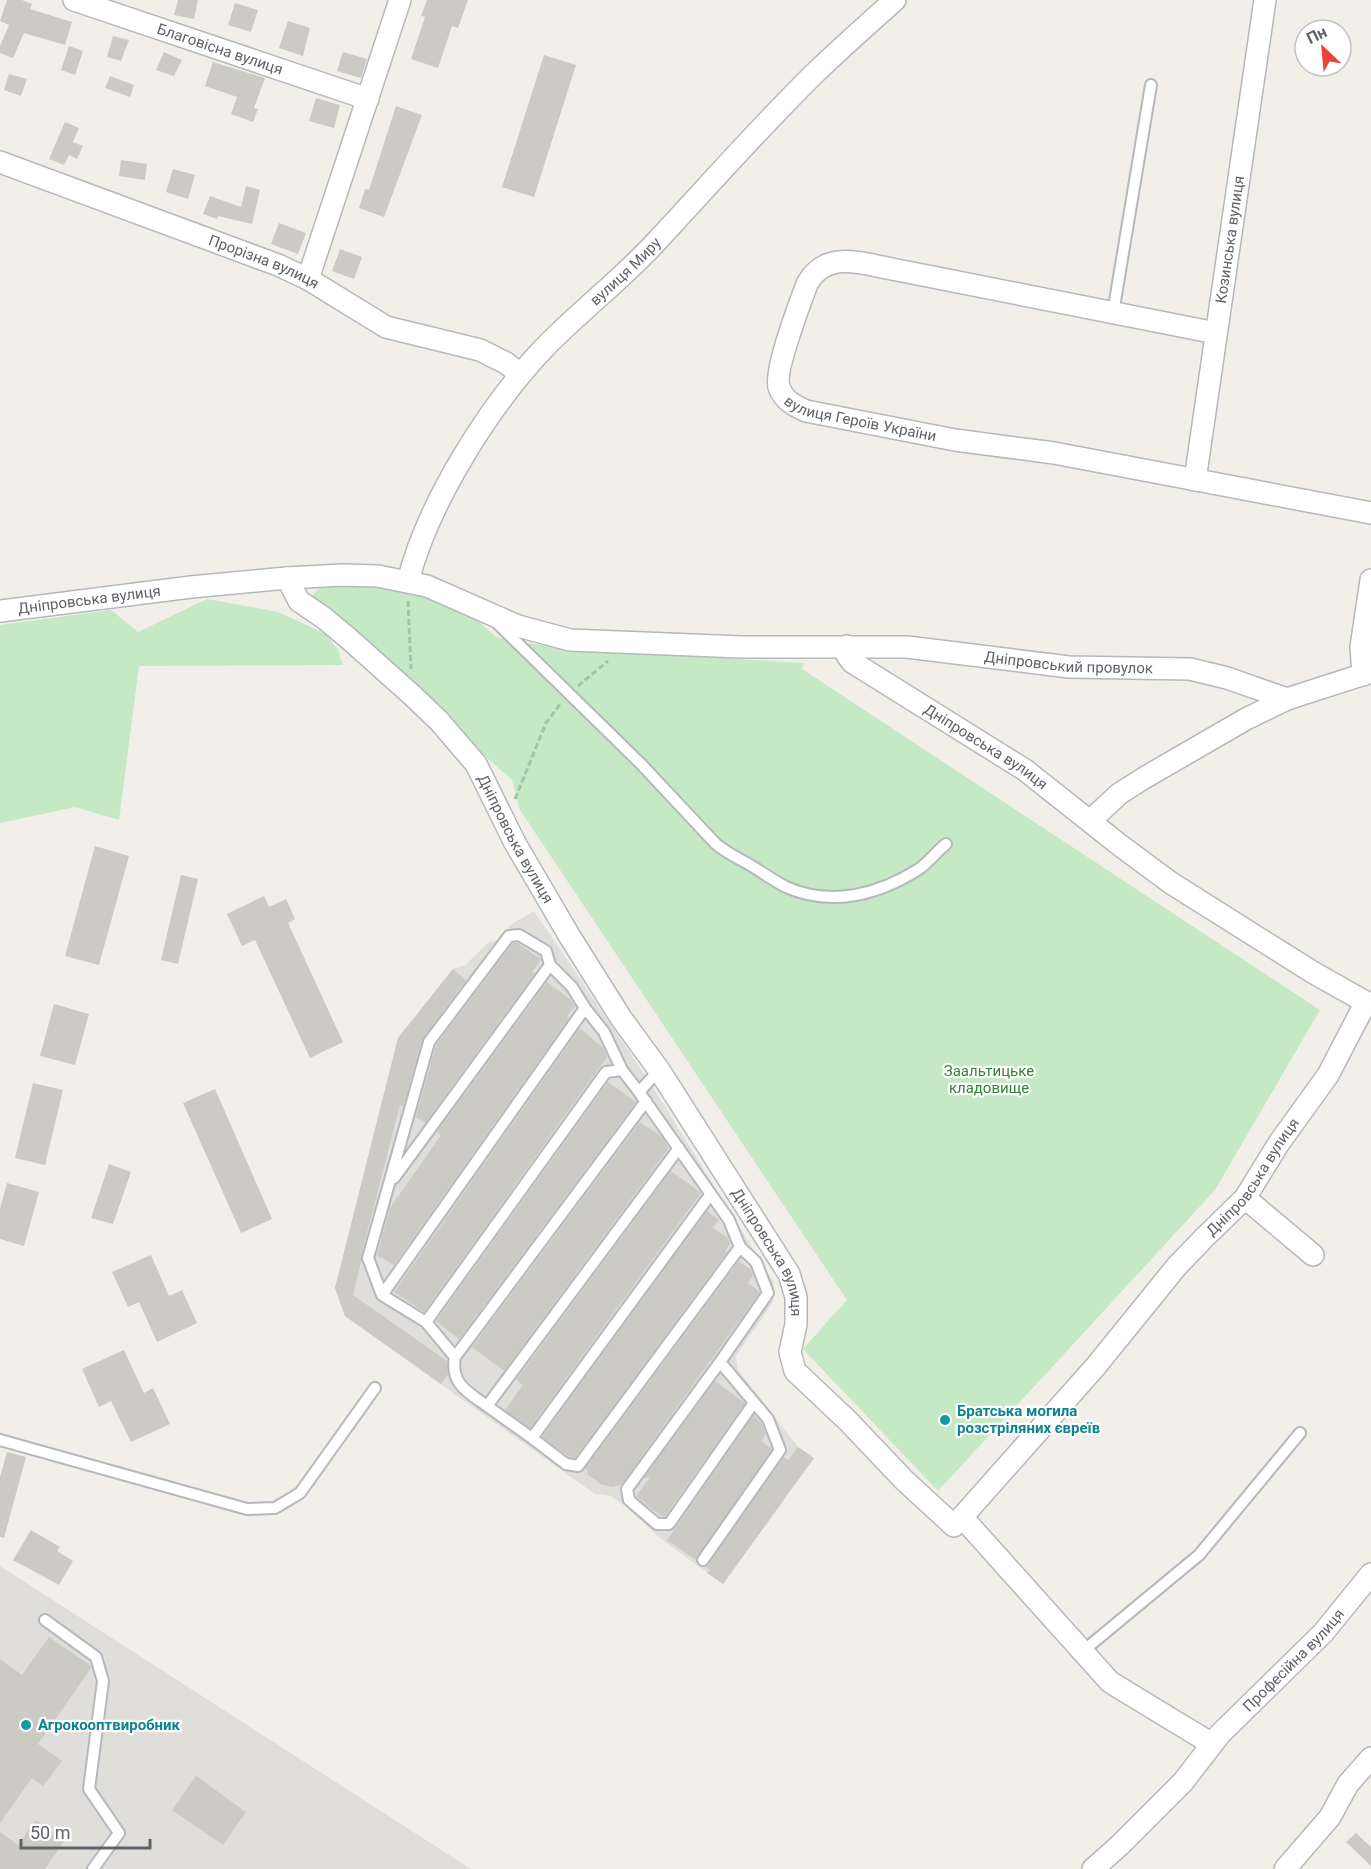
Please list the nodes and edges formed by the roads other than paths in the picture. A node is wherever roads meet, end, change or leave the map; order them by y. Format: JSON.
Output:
{"nodes":[{"id":1,"x":74,"y":0,"type":"edge"},
{"id":2,"x":400,"y":0,"type":"edge"},
{"id":3,"x":895,"y":0,"type":"edge"},
{"id":4,"x":1265,"y":0,"type":"edge"},
{"id":5,"x":1151,"y":86,"type":"dead end"},
{"id":6,"x":368,"y":99,"type":"junction"},
{"id":7,"x":0,"y":162,"type":"edge"},
{"id":8,"x":308,"y":279,"type":"junction"},
{"id":9,"x":1113,"y":313,"type":"junction"},
{"id":10,"x":1216,"y":333,"type":"junction"},
{"id":11,"x":520,"y":374,"type":"junction"},
{"id":12,"x":1195,"y":480,"type":"junction"},
{"id":13,"x":1371,"y":513,"type":"edge"},
{"id":14,"x":287,"y":578,"type":"junction"},
{"id":15,"x":1371,"y":580,"type":"edge"},
{"id":16,"x":408,"y":581,"type":"junction"},
{"id":17,"x":484,"y":610,"type":"junction"},
{"id":18,"x":0,"y":611,"type":"edge"},
{"id":19,"x":847,"y":646,"type":"junction"},
{"id":20,"x":1367,"y":673,"type":"edge"},
{"id":21,"x":1287,"y":699,"type":"junction"},
{"id":22,"x":1090,"y":821,"type":"junction"},
{"id":23,"x":946,"y":844,"type":"dead end"},
{"id":24,"x":550,"y":965,"type":"junction"},
{"id":25,"x":1368,"y":1003,"type":"edge"},
{"id":26,"x":585,"y":1008,"type":"junction"},
{"id":27,"x":622,"y":1070,"type":"junction"},
{"id":28,"x":659,"y":1070,"type":"junction"},
{"id":29,"x":639,"y":1092,"type":"junction"},
{"id":30,"x":646,"y":1101,"type":"junction"},
{"id":31,"x":679,"y":1148,"type":"junction"},
{"id":32,"x":391,"y":1183,"type":"junction"},
{"id":33,"x":710,"y":1195,"type":"junction"},
{"id":34,"x":1245,"y":1198,"type":"junction"},
{"id":35,"x":740,"y":1246,"type":"junction"},
{"id":36,"x":1313,"y":1255,"type":"dead end"},
{"id":37,"x":382,"y":1295,"type":"junction"},
{"id":38,"x":426,"y":1322,"type":"junction"},
{"id":39,"x":456,"y":1357,"type":"junction"},
{"id":40,"x":720,"y":1362,"type":"junction"},
{"id":41,"x":375,"y":1388,"type":"dead end"},
{"id":42,"x":753,"y":1404,"type":"junction"},
{"id":43,"x":487,"y":1406,"type":"junction"},
{"id":44,"x":1300,"y":1433,"type":"dead end"},
{"id":45,"x":532,"y":1438,"type":"junction"},
{"id":46,"x":0,"y":1440,"type":"edge"},
{"id":47,"x":962,"y":1517,"type":"junction"},
{"id":48,"x":704,"y":1560,"type":"dead end"},
{"id":49,"x":1371,"y":1574,"type":"edge"},
{"id":50,"x":45,"y":1620,"type":"dead end"},
{"id":51,"x":1083,"y":1652,"type":"junction"},
{"id":52,"x":1212,"y":1744,"type":"junction"},
{"id":53,"x":1371,"y":1758,"type":"edge"},
{"id":54,"x":93,"y":1869,"type":"edge"},
{"id":55,"x":1093,"y":1869,"type":"edge"},
{"id":56,"x":1285,"y":1869,"type":"edge"}],
"edges":[{"from":1,"to":6,"type":"street","name":"Благовісна вулиця"},
{"from":2,"to":6,"type":"street"},
{"from":3,"to":11,"type":"street","name":"вулиця Миру"},
{"from":4,"to":10,"type":"street","name":"Козинська вулиця"},
{"from":5,"to":9,"type":"lane"},
{"from":6,"to":8,"type":"street"},
{"from":7,"to":8,"type":"street","name":"Прорізна вулиця"},
{"from":8,"to":11,"type":"street","name":"Прорізна вулиця"},
{"from":9,"to":10,"type":"street","name":"вулиця Героїв України"},
{"from":9,"to":12,"type":"street","name":"вулиця Героїв України"},
{"from":10,"to":12,"type":"street","name":"Козинська вулиця"},
{"from":11,"to":16,"type":"street","name":"вулиця Миру"},
{"from":12,"to":13,"type":"street","name":"вулиця Героїв України"},
{"from":14,"to":16,"type":"street","name":"Дніпровська вулиця"},
{"from":14,"to":18,"type":"street","name":"Дніпровська вулиця"},
{"from":14,"to":28,"type":"street","name":"Дніпровська вулиця"},
{"from":15,"to":20,"type":"street"},
{"from":16,"to":17,"type":"street","name":"Дніпровська вулиця"},
{"from":17,"to":19,"type":"street","name":"Дніпровська вулиця"},
{"from":17,"to":23,"type":"lane"},
{"from":19,"to":21,"type":"street","name":"Дніпровський провулок"},
{"from":19,"to":22,"type":"street","name":"Дніпровська вулиця"},
{"from":20,"to":21,"type":"street"},
{"from":21,"to":22,"type":"street"},
{"from":22,"to":25,"type":"street","name":"Дніпровська вулиця"},
{"from":24,"to":26,"type":"lane"},
{"from":24,"to":32,"type":"lane"},
{"from":24,"to":32,"type":"lane"},
{"from":25,"to":34,"type":"street","name":"Дніпровська вулиця"},
{"from":26,"to":27,"type":"lane"},
{"from":26,"to":37,"type":"lane"},
{"from":27,"to":29,"type":"lane"},
{"from":27,"to":38,"type":"lane"},
{"from":28,"to":29,"type":"lane"},
{"from":28,"to":47,"type":"street","name":"Дніпровська вулиця"},
{"from":29,"to":30,"type":"lane"},
{"from":30,"to":31,"type":"lane"},
{"from":30,"to":39,"type":"lane"},
{"from":31,"to":33,"type":"lane"},
{"from":31,"to":43,"type":"lane"},
{"from":32,"to":37,"type":"lane"},
{"from":33,"to":35,"type":"lane"},
{"from":33,"to":45,"type":"lane"},
{"from":34,"to":36,"type":"street"},
{"from":34,"to":47,"type":"street","name":"Дніпровська вулиця"},
{"from":35,"to":40,"type":"lane"},
{"from":35,"to":45,"type":"lane"},
{"from":37,"to":38,"type":"lane"},
{"from":38,"to":39,"type":"lane"},
{"from":39,"to":43,"type":"lane"},
{"from":40,"to":42,"type":"lane"},
{"from":40,"to":42,"type":"lane"},
{"from":41,"to":46,"type":"lane"},
{"from":42,"to":48,"type":"lane"},
{"from":43,"to":45,"type":"lane"},
{"from":44,"to":51,"type":"lane"},
{"from":47,"to":51,"type":"street"},
{"from":49,"to":52,"type":"street","name":"Професійна вулиця"},
{"from":50,"to":54,"type":"lane"},
{"from":51,"to":52,"type":"street"},
{"from":52,"to":55,"type":"street","name":"Професійна вулиця"},
{"from":53,"to":56,"type":"street"}]}
